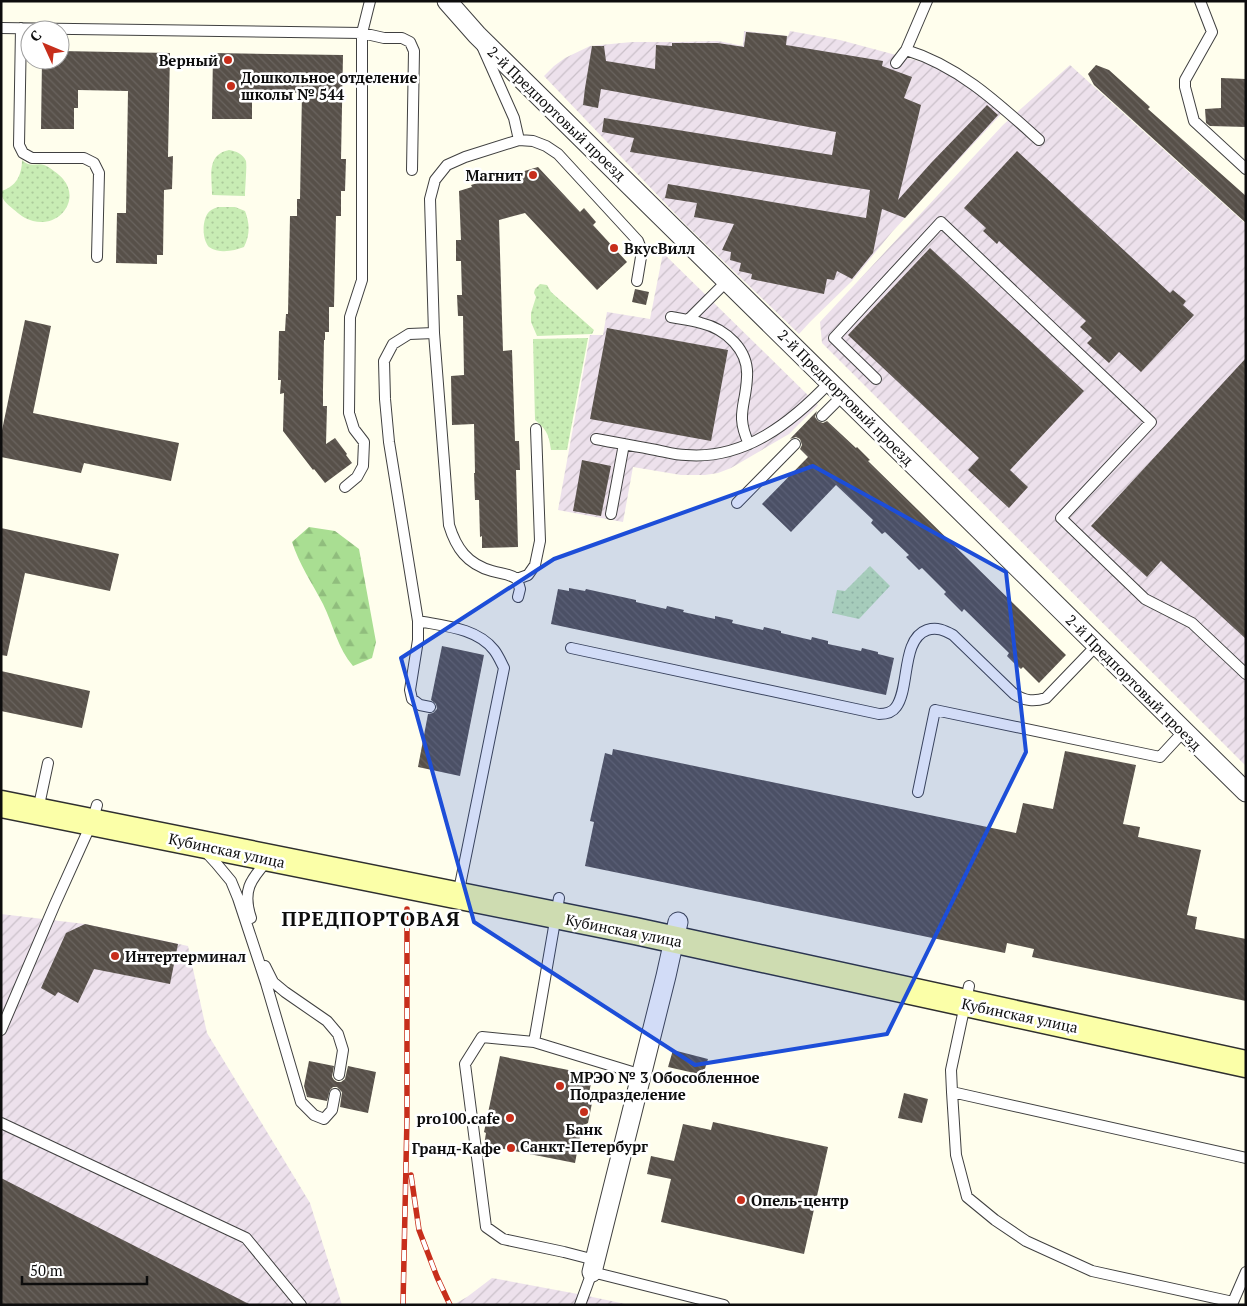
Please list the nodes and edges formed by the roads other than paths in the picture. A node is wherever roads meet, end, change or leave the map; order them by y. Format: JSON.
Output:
{"nodes":[{"id":1,"x":370,"y":1,"type":"edge"},
{"id":2,"x":447,"y":1,"type":"edge"},
{"id":3,"x":928,"y":1,"type":"edge"},
{"id":4,"x":1200,"y":1,"type":"edge"},
{"id":5,"x":1,"y":28,"type":"edge"},
{"id":6,"x":20,"y":28,"type":"edge"},
{"id":7,"x":70,"y":29,"type":"edge"},
{"id":8,"x":362,"y":33,"type":"junction"},
{"id":9,"x":477,"y":35,"type":"junction"},
{"id":10,"x":906,"y":50,"type":"junction"},
{"id":11,"x":896,"y":63,"type":"dead end"},
{"id":12,"x":21,"y":70,"type":"edge"},
{"id":13,"x":520,"y":140,"type":"junction"},
{"id":14,"x":1039,"y":140,"type":"dead end"},
{"id":15,"x":1246,"y":169,"type":"edge"},
{"id":16,"x":412,"y":170,"type":"dead end"},
{"id":17,"x":97,"y":258,"type":"dead end"},
{"id":18,"x":637,"y":281,"type":"dead end"},
{"id":19,"x":727,"y":281,"type":"junction"},
{"id":20,"x":671,"y":317,"type":"dead end"},
{"id":21,"x":688,"y":320,"type":"junction"},
{"id":22,"x":434,"y":333,"type":"junction"},
{"id":23,"x":876,"y":379,"type":"dead end"},
{"id":24,"x":837,"y":388,"type":"junction"},
{"id":25,"x":822,"y":416,"type":"dead end"},
{"id":26,"x":536,"y":428,"type":"dead end"},
{"id":27,"x":596,"y":439,"type":"dead end"},
{"id":28,"x":624,"y":444,"type":"junction"},
{"id":29,"x":749,"y":444,"type":"junction"},
{"id":30,"x":795,"y":444,"type":"dead end"},
{"id":31,"x":345,"y":487,"type":"dead end"},
{"id":32,"x":737,"y":503,"type":"dead end"},
{"id":33,"x":611,"y":514,"type":"dead end"},
{"id":34,"x":517,"y":579,"type":"junction"},
{"id":35,"x":518,"y":597,"type":"dead end"},
{"id":36,"x":418,"y":621,"type":"junction"},
{"id":37,"x":1097,"y":646,"type":"junction"},
{"id":38,"x":571,"y":648,"type":"dead end"},
{"id":39,"x":1246,"y":674,"type":"edge"},
{"id":40,"x":430,"y":707,"type":"dead end"},
{"id":41,"x":1184,"y":731,"type":"junction"},
{"id":42,"x":48,"y":763,"type":"dead end"},
{"id":43,"x":1,"y":786,"type":"edge"},
{"id":44,"x":918,"y":792,"type":"dead end"},
{"id":45,"x":1246,"y":792,"type":"edge"},
{"id":46,"x":40,"y":802,"type":"junction"},
{"id":47,"x":1,"y":804,"type":"edge"},
{"id":48,"x":95,"y":813,"type":"junction"},
{"id":49,"x":197,"y":844,"type":"junction"},
{"id":50,"x":269,"y":858,"type":"junction"},
{"id":51,"x":460,"y":888,"type":"junction"},
{"id":52,"x":558,"y":907,"type":"junction"},
{"id":53,"x":676,"y":931,"type":"junction"},
{"id":54,"x":967,"y":994,"type":"junction"},
{"id":55,"x":1,"y":1030,"type":"edge"},
{"id":56,"x":534,"y":1042,"type":"junction"},
{"id":57,"x":1246,"y":1046,"type":"edge"},
{"id":58,"x":1246,"y":1064,"type":"edge"},
{"id":59,"x":339,"y":1075,"type":"dead end"},
{"id":60,"x":642,"y":1075,"type":"junction"},
{"id":61,"x":952,"y":1092,"type":"junction"},
{"id":62,"x":335,"y":1094,"type":"dead end"},
{"id":63,"x":1,"y":1123,"type":"edge"},
{"id":64,"x":1246,"y":1158,"type":"edge"},
{"id":65,"x":594,"y":1266,"type":"junction"},
{"id":66,"x":1246,"y":1272,"type":"edge"},
{"id":67,"x":581,"y":1300,"type":"edge"},
{"id":68,"x":301,"y":1305,"type":"edge"},
{"id":69,"x":724,"y":1305,"type":"edge"}],
"edges":[{"from":1,"to":8,"type":"lane"},
{"from":2,"to":9,"type":"street","name":"2-й Предпортовый проезд"},
{"from":3,"to":10,"type":"lane"},
{"from":4,"to":15,"type":"lane"},
{"from":5,"to":6,"type":"lane"},
{"from":7,"to":8,"type":"lane"},
{"from":8,"to":16,"type":"lane"},
{"from":8,"to":31,"type":"lane"},
{"from":9,"to":13,"type":"lane"},
{"from":9,"to":19,"type":"street","name":"2-й Предпортовый проезд"},
{"from":10,"to":11,"type":"lane"},
{"from":10,"to":14,"type":"lane"},
{"from":12,"to":17,"type":"lane"},
{"from":13,"to":18,"type":"lane"},
{"from":13,"to":22,"type":"lane"},
{"from":19,"to":21,"type":"lane"},
{"from":19,"to":24,"type":"street","name":"2-й Предпортовый проезд"},
{"from":20,"to":21,"type":"lane"},
{"from":21,"to":29,"type":"lane"},
{"from":22,"to":34,"type":"lane"},
{"from":22,"to":36,"type":"lane"},
{"from":23,"to":39,"type":"lane"},
{"from":24,"to":25,"type":"lane"},
{"from":24,"to":29,"type":"lane"},
{"from":24,"to":37,"type":"street","name":"2-й Предпортовый проезд"},
{"from":26,"to":34,"type":"lane"},
{"from":27,"to":28,"type":"lane"},
{"from":28,"to":29,"type":"lane"},
{"from":28,"to":33,"type":"lane"},
{"from":30,"to":32,"type":"lane"},
{"from":34,"to":35,"type":"lane"},
{"from":36,"to":40,"type":"lane"},
{"from":36,"to":51,"type":"lane"},
{"from":37,"to":38,"type":"lane"},
{"from":37,"to":41,"type":"street","name":"2-й Предпортовый проезд"},
{"from":41,"to":44,"type":"lane"},
{"from":41,"to":45,"type":"street","name":"2-й Предпортовый проезд"},
{"from":42,"to":46,"type":"lane"},
{"from":43,"to":46,"type":"main road","name":"Кубинская улица"},
{"from":46,"to":47,"type":"main road","name":"Кубинская улица"},
{"from":46,"to":48,"type":"main road","name":"Кубинская улица"},
{"from":48,"to":49,"type":"main road","name":"Кубинская улица"},
{"from":48,"to":51,"type":"main road","name":"Кубинская улица"},
{"from":48,"to":55,"type":"lane"},
{"from":49,"to":50,"type":"main road","name":"Кубинская улица"},
{"from":49,"to":62,"type":"lane"},
{"from":50,"to":51,"type":"main road","name":"Кубинская улица"},
{"from":50,"to":59,"type":"lane"},
{"from":51,"to":52,"type":"main road","name":"Кубинская улица"},
{"from":52,"to":53,"type":"main road","name":"Кубинская улица"},
{"from":52,"to":56,"type":"lane"},
{"from":53,"to":54,"type":"main road","name":"Кубинская улица"},
{"from":53,"to":54,"type":"main road","name":"Кубинская улица"},
{"from":53,"to":60,"type":"street"},
{"from":54,"to":57,"type":"main road","name":"Кубинская улица"},
{"from":54,"to":58,"type":"main road","name":"Кубинская улица"},
{"from":54,"to":61,"type":"lane"},
{"from":56,"to":60,"type":"lane"},
{"from":56,"to":65,"type":"lane"},
{"from":60,"to":65,"type":"street"},
{"from":61,"to":64,"type":"lane"},
{"from":61,"to":66,"type":"lane"},
{"from":63,"to":68,"type":"lane"},
{"from":65,"to":67,"type":"lane"},
{"from":65,"to":69,"type":"lane"}]}
